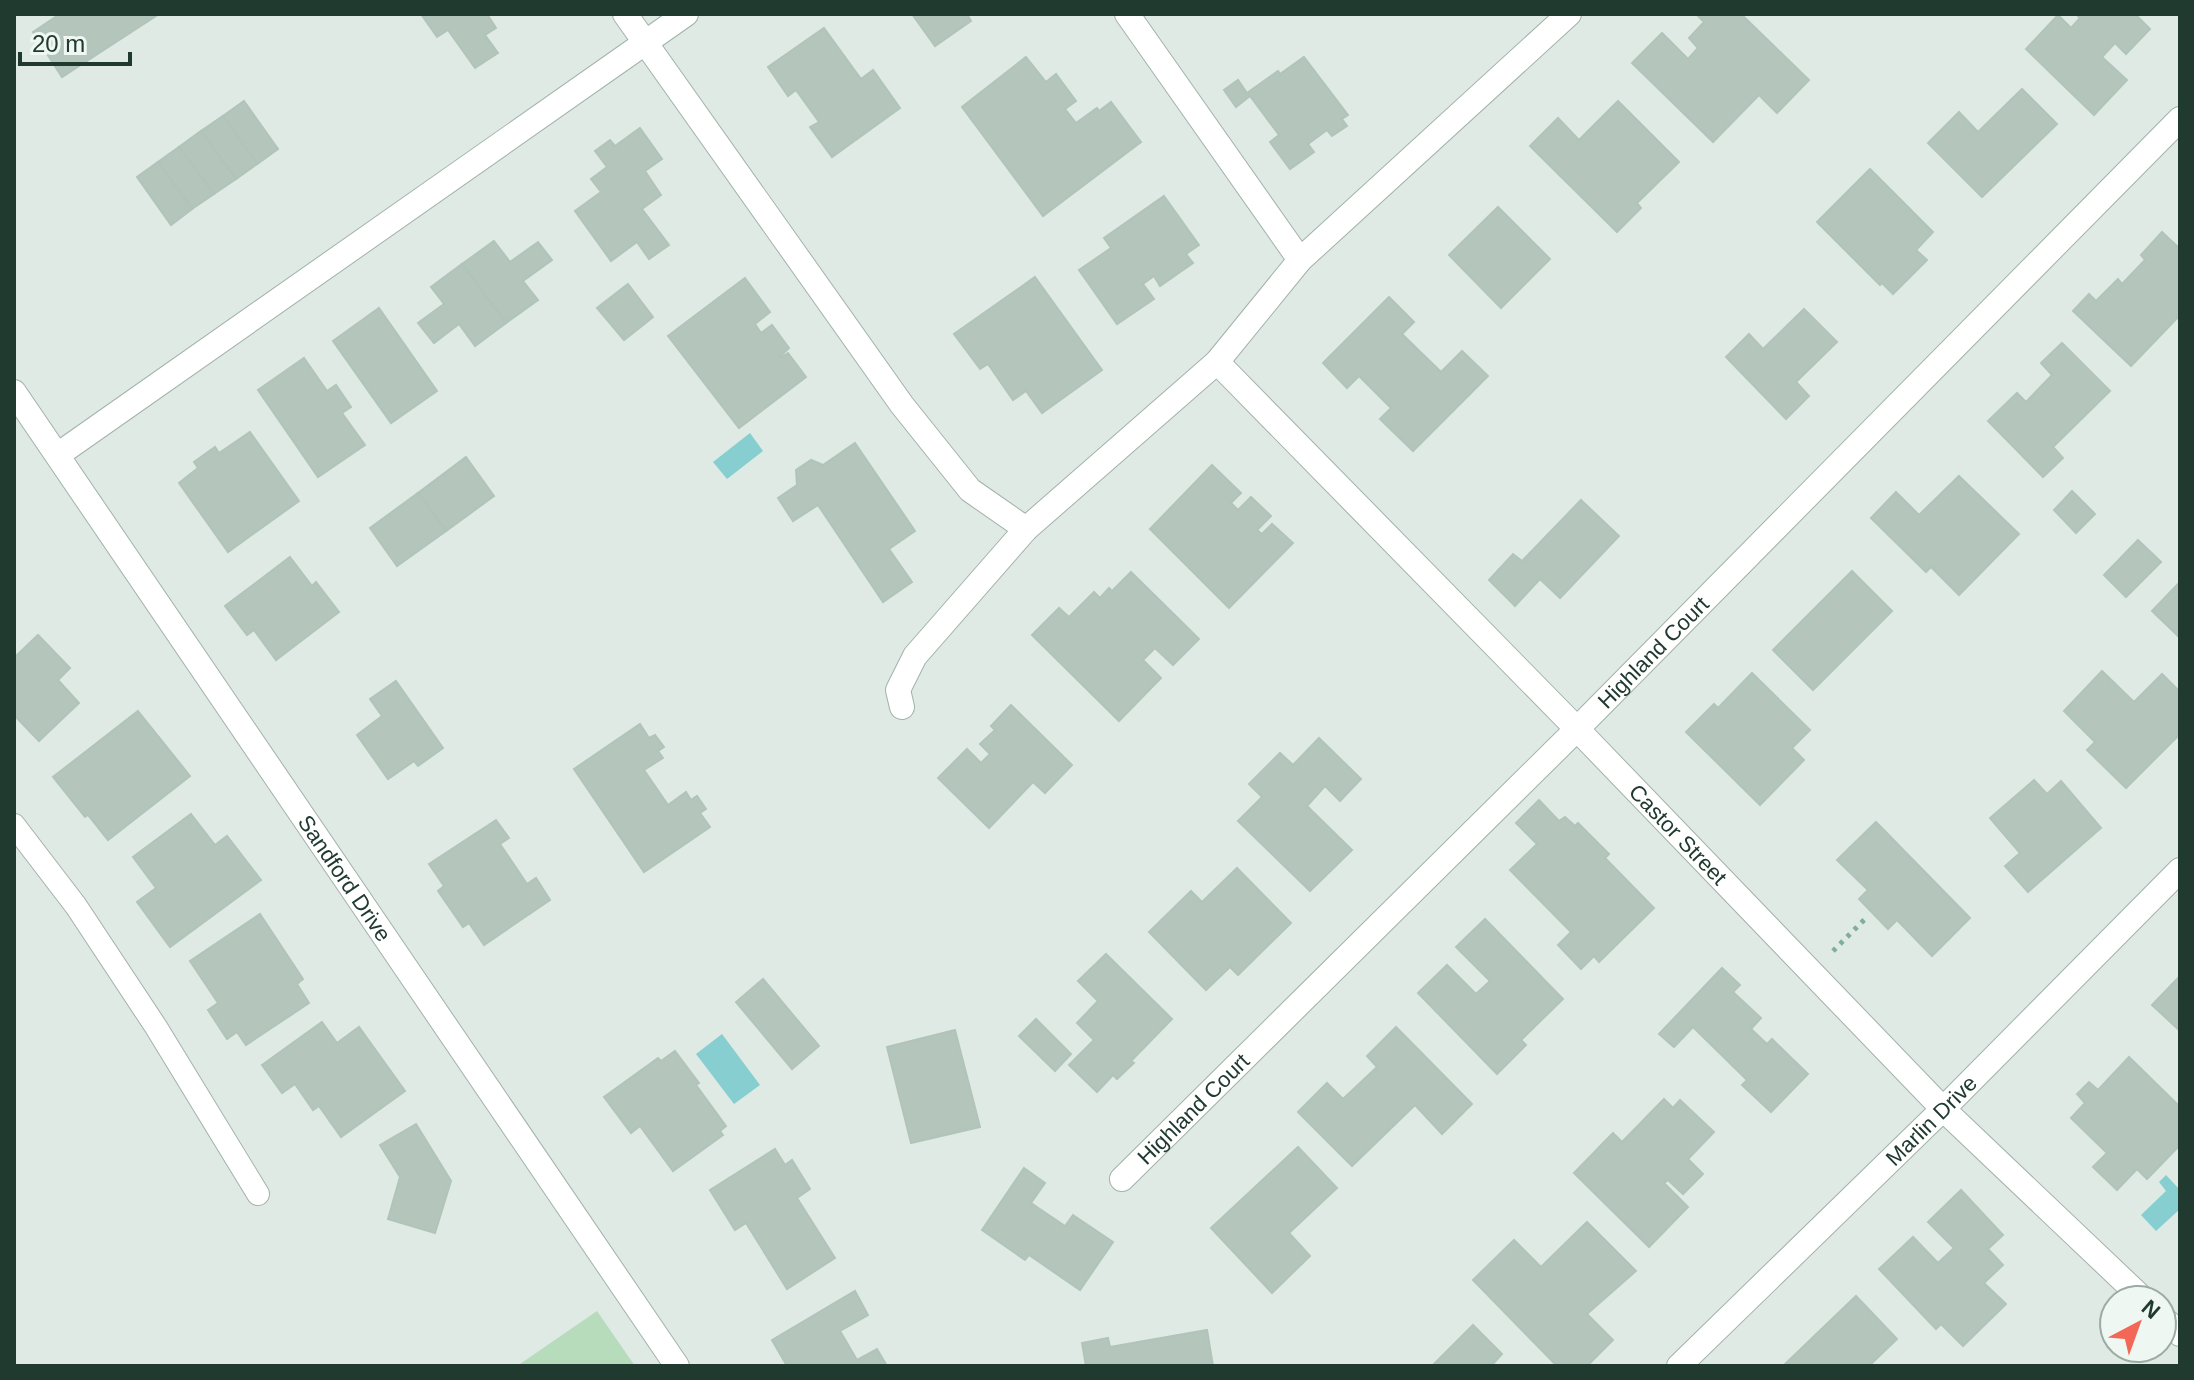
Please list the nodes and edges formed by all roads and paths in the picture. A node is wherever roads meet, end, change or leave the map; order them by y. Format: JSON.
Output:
{"nodes":[{"id":1,"x":625,"y":14,"type":"edge"},
{"id":2,"x":686,"y":14,"type":"edge"},
{"id":3,"x":1127,"y":14,"type":"edge"},
{"id":4,"x":1569,"y":14,"type":"edge"},
{"id":5,"x":645,"y":43,"type":"junction"},
{"id":6,"x":2180,"y":119,"type":"edge"},
{"id":7,"x":1300,"y":260,"type":"junction"},
{"id":8,"x":1217,"y":362,"type":"junction"},
{"id":9,"x":14,"y":392,"type":"edge"},
{"id":10,"x":59,"y":454,"type":"junction"},
{"id":11,"x":1026,"y":529,"type":"junction"},
{"id":12,"x":902,"y":707,"type":"dead end"},
{"id":13,"x":1577,"y":729,"type":"junction"},
{"id":14,"x":14,"y":825,"type":"edge"},
{"id":15,"x":2180,"y":870,"type":"edge"},
{"id":16,"x":1866,"y":918,"type":"dead end"},
{"id":17,"x":1811,"y":972,"type":"junction"},
{"id":18,"x":1943,"y":1109,"type":"junction"},
{"id":19,"x":1122,"y":1179,"type":"dead end"},
{"id":20,"x":258,"y":1194,"type":"dead end"},
{"id":21,"x":2127,"y":1284,"type":"edge"},
{"id":22,"x":677,"y":1366,"type":"edge"},
{"id":23,"x":1679,"y":1366,"type":"edge"}],
"edges":[{"from":1,"to":5,"type":"street"},
{"from":2,"to":5,"type":"street"},
{"from":3,"to":7,"type":"street"},
{"from":4,"to":7,"type":"street"},
{"from":5,"to":10,"type":"street"},
{"from":5,"to":11,"type":"street"},
{"from":6,"to":13,"type":"street","name":"Highland Court"},
{"from":7,"to":8,"type":"street"},
{"from":8,"to":11,"type":"street"},
{"from":8,"to":13,"type":"street","name":"Castor Street"},
{"from":9,"to":10,"type":"street","name":"Sandford Drive"},
{"from":10,"to":22,"type":"street","name":"Sandford Drive"},
{"from":11,"to":12,"type":"street"},
{"from":13,"to":17,"type":"street","name":"Castor Street"},
{"from":13,"to":19,"type":"street","name":"Highland Court"},
{"from":14,"to":20,"type":"lane"},
{"from":15,"to":18,"type":"street","name":"Marlin Drive"},
{"from":16,"to":17,"type":"path"},
{"from":17,"to":18,"type":"street","name":"Castor Street"},
{"from":18,"to":21,"type":"street","name":"Castor Street"},
{"from":18,"to":23,"type":"street","name":"Marlin Drive"}]}
